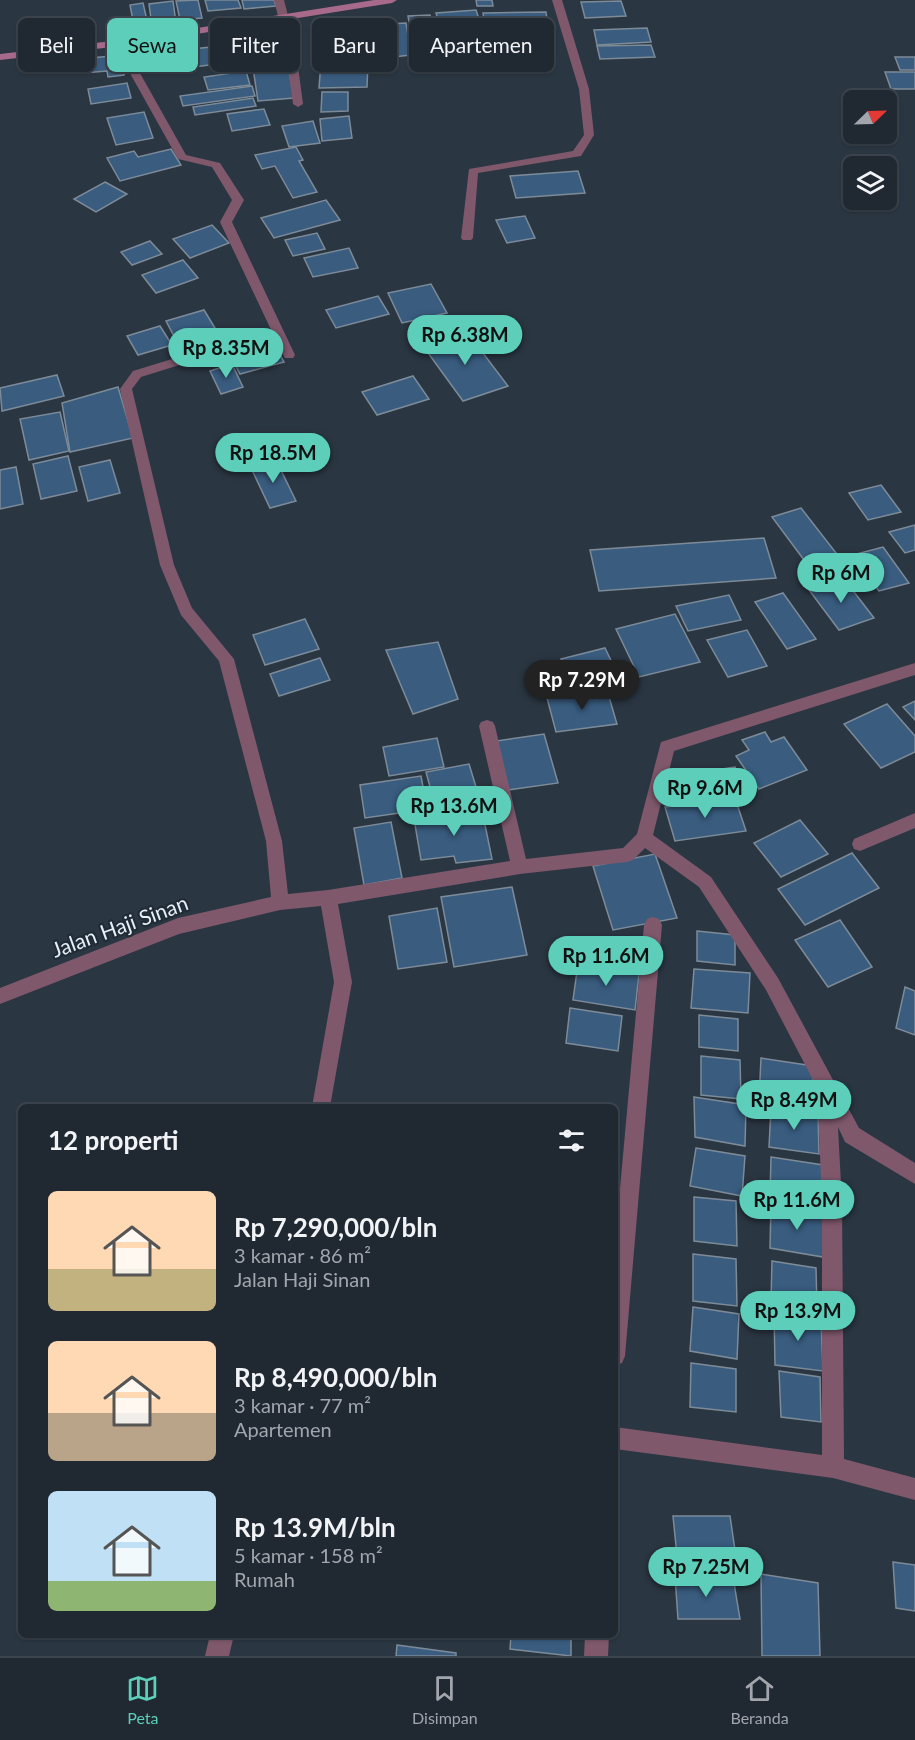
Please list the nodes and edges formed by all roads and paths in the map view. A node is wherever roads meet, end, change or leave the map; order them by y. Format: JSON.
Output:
{"nodes":[{"id":1,"x":279,"y":0,"type":"edge"},
{"id":2,"x":392,"y":0,"type":"edge"},
{"id":3,"x":557,"y":0,"type":"edge"},
{"id":4,"x":285,"y":18,"type":"joint"},
{"id":5,"x":107,"y":45,"type":"edge"},
{"id":6,"x":0,"y":57,"type":"edge"},
{"id":7,"x":134,"y":72,"type":"edge"},
{"id":8,"x":295,"y":72,"type":"edge"},
{"id":9,"x":298,"y":104,"type":"dead end"},
{"id":10,"x":467,"y":238,"type":"dead end"},
{"id":11,"x":198,"y":355,"type":"dead end"},
{"id":12,"x":289,"y":355,"type":"dead end"},
{"id":13,"x":915,"y":669,"type":"edge"},
{"id":14,"x":487,"y":726,"type":"dead end"},
{"id":15,"x":915,"y":820,"type":"edge"},
{"id":16,"x":644,"y":838,"type":"junction"},
{"id":17,"x":860,"y":844,"type":"dead end"},
{"id":18,"x":520,"y":867,"type":"junction"},
{"id":19,"x":328,"y":898,"type":"junction"},
{"id":20,"x":280,"y":902,"type":"junction"},
{"id":21,"x":653,"y":925,"type":"dead end"},
{"id":22,"x":0,"y":996,"type":"edge"},
{"id":23,"x":322,"y":1104,"type":"edge"},
{"id":24,"x":827,"y":1107,"type":"dead end"},
{"id":25,"x":915,"y":1174,"type":"edge"},
{"id":26,"x":618,"y":1322,"type":"edge"},
{"id":27,"x":618,"y":1438,"type":"edge"},
{"id":28,"x":833,"y":1467,"type":"junction"},
{"id":29,"x":915,"y":1489,"type":"edge"},
{"id":30,"x":221,"y":1638,"type":"edge"},
{"id":31,"x":597,"y":1638,"type":"edge"},
{"id":32,"x":217,"y":1656,"type":"edge"},
{"id":33,"x":596,"y":1656,"type":"edge"}],
"edges":[{"from":1,"to":4,"type":"street"},
{"from":2,"to":4,"type":"main road"},
{"from":3,"to":10,"type":"street"},
{"from":5,"to":6,"type":"main road"},
{"from":7,"to":12,"type":"street"},
{"from":8,"to":9,"type":"street"},
{"from":11,"to":20,"type":"street"},
{"from":13,"to":16,"type":"street"},
{"from":14,"to":18,"type":"street"},
{"from":15,"to":17,"type":"street"},
{"from":16,"to":18,"type":"street","name":"Jalan Haji Sinan"},
{"from":16,"to":25,"type":"street"},
{"from":18,"to":19,"type":"street","name":"Jalan Haji Sinan"},
{"from":19,"to":20,"type":"street","name":"Jalan Haji Sinan"},
{"from":19,"to":23,"type":"street"},
{"from":20,"to":22,"type":"street","name":"Jalan Haji Sinan"},
{"from":21,"to":26,"type":"street"},
{"from":24,"to":28,"type":"street"},
{"from":27,"to":28,"type":"street"},
{"from":28,"to":29,"type":"street"},
{"from":30,"to":32,"type":"street"},
{"from":31,"to":33,"type":"street"}]}
